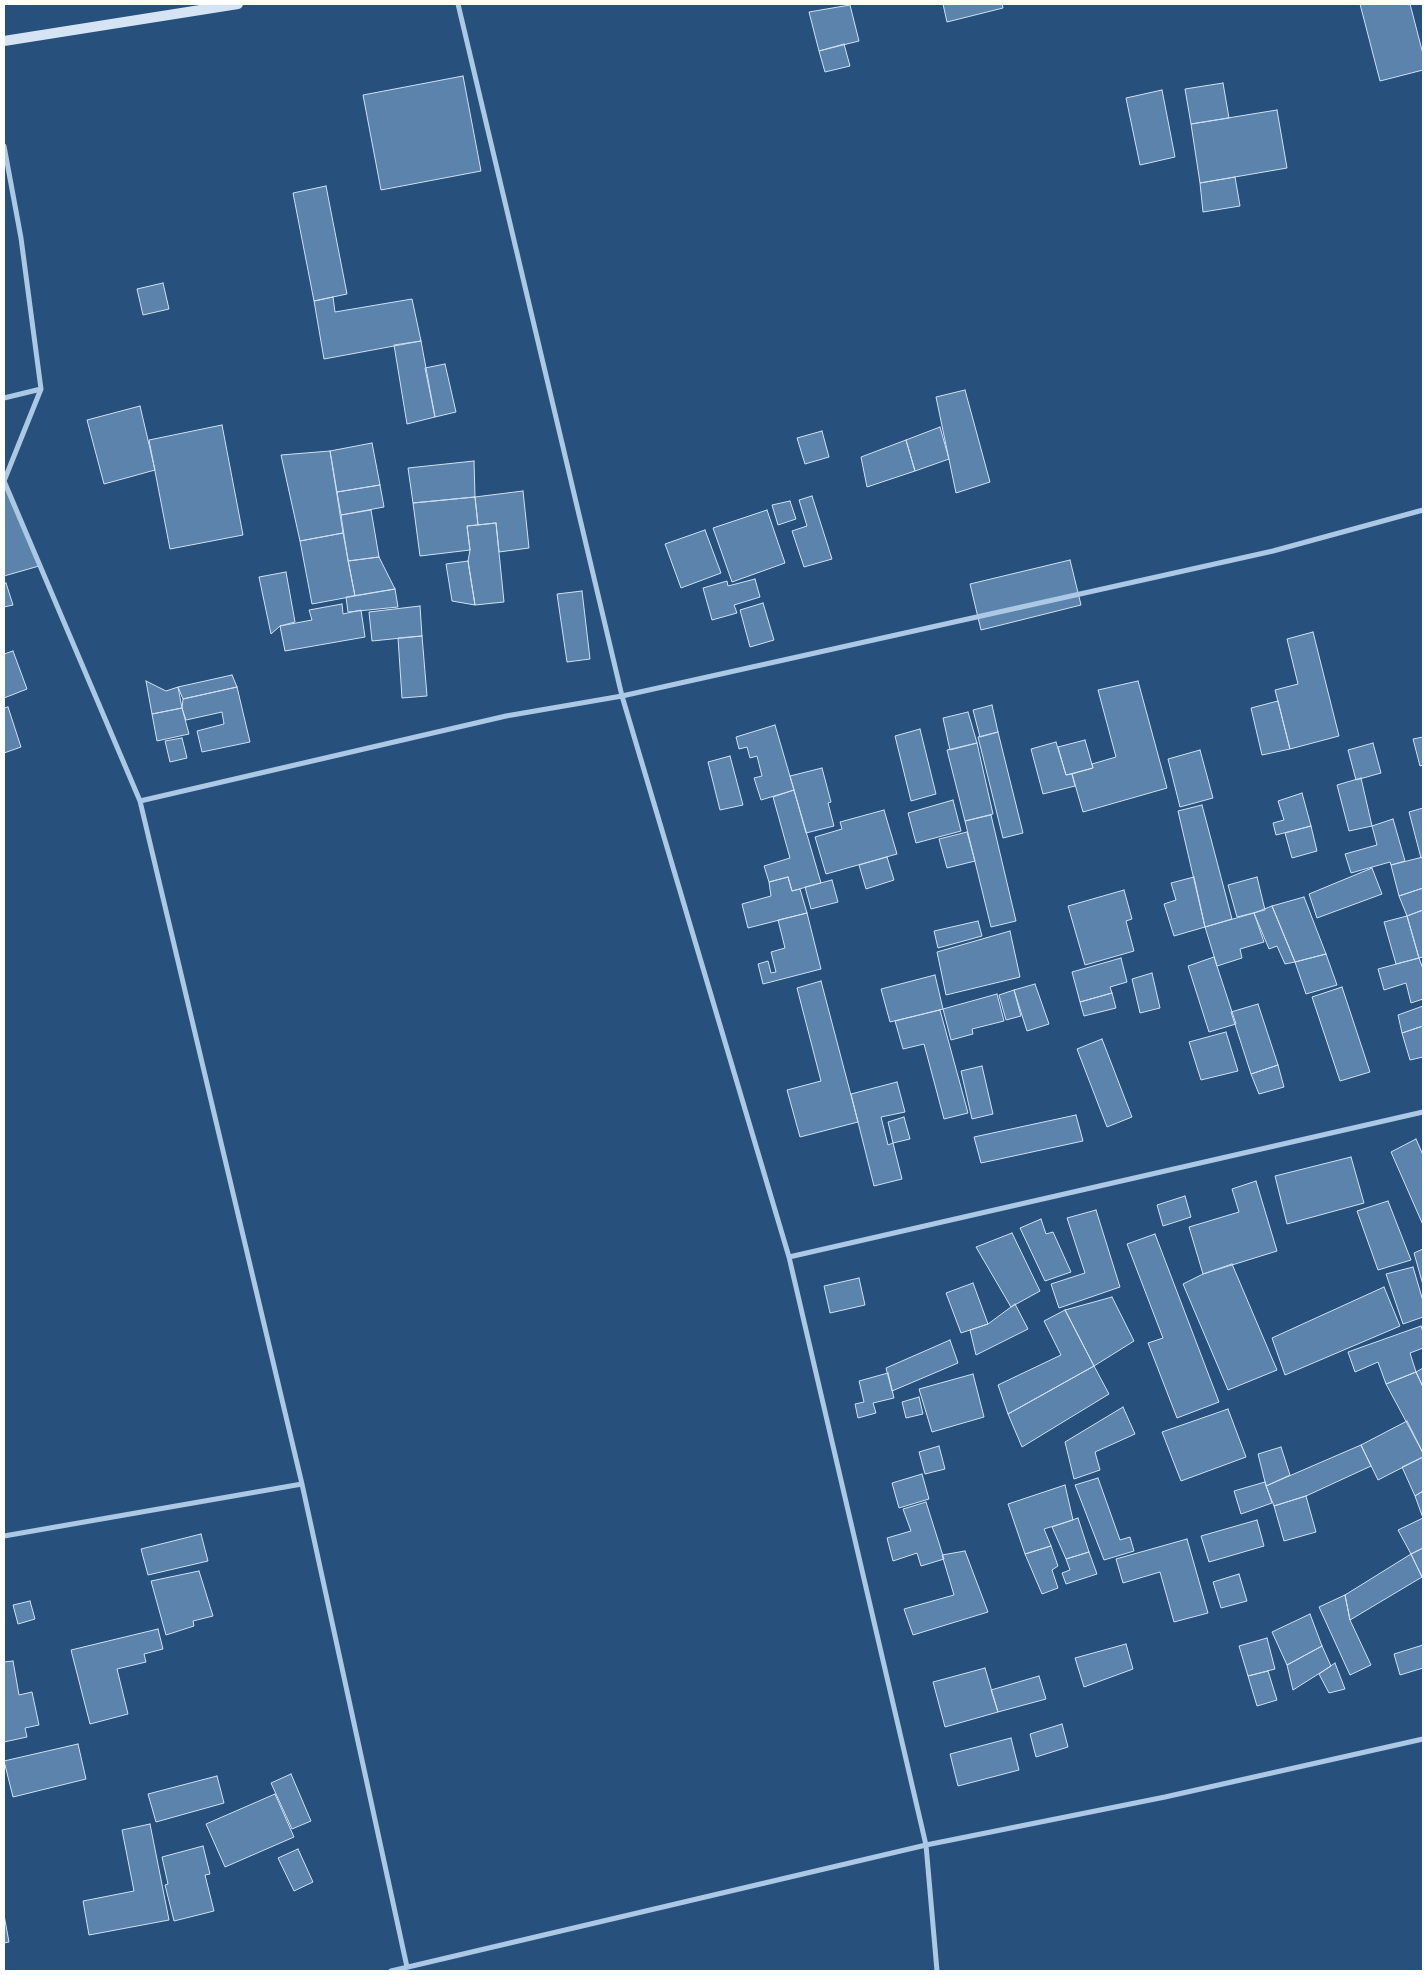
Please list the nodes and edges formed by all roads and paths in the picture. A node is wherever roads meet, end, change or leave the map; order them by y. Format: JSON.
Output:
{"nodes":[{"id":1,"x":238,"y":4,"type":"edge"},
{"id":2,"x":458,"y":4,"type":"edge"},
{"id":3,"x":4,"y":41,"type":"edge"},
{"id":4,"x":4,"y":146,"type":"edge"},
{"id":5,"x":41,"y":389,"type":"junction"},
{"id":6,"x":4,"y":398,"type":"edge"},
{"id":7,"x":1423,"y":510,"type":"edge"},
{"id":8,"x":622,"y":696,"type":"junction"},
{"id":9,"x":140,"y":802,"type":"junction"},
{"id":10,"x":1423,"y":1112,"type":"edge"},
{"id":11,"x":789,"y":1256,"type":"junction"},
{"id":12,"x":302,"y":1484,"type":"junction"},
{"id":13,"x":4,"y":1536,"type":"edge"},
{"id":14,"x":1423,"y":1739,"type":"edge"},
{"id":15,"x":926,"y":1846,"type":"junction"},
{"id":16,"x":407,"y":1967,"type":"junction"},
{"id":17,"x":391,"y":1971,"type":"edge"},
{"id":18,"x":937,"y":1971,"type":"edge"}],
"edges":[{"from":1,"to":3,"type":"main road"},
{"from":2,"to":8,"type":"street"},
{"from":4,"to":5,"type":"street"},
{"from":5,"to":6,"type":"street"},
{"from":5,"to":9,"type":"street"},
{"from":7,"to":8,"type":"street"},
{"from":8,"to":9,"type":"street"},
{"from":8,"to":11,"type":"street"},
{"from":9,"to":12,"type":"street"},
{"from":10,"to":11,"type":"street"},
{"from":11,"to":15,"type":"street"},
{"from":12,"to":13,"type":"street"},
{"from":12,"to":16,"type":"street"},
{"from":14,"to":15,"type":"street"},
{"from":15,"to":16,"type":"street"},
{"from":15,"to":18,"type":"street"},
{"from":16,"to":17,"type":"street"}]}
